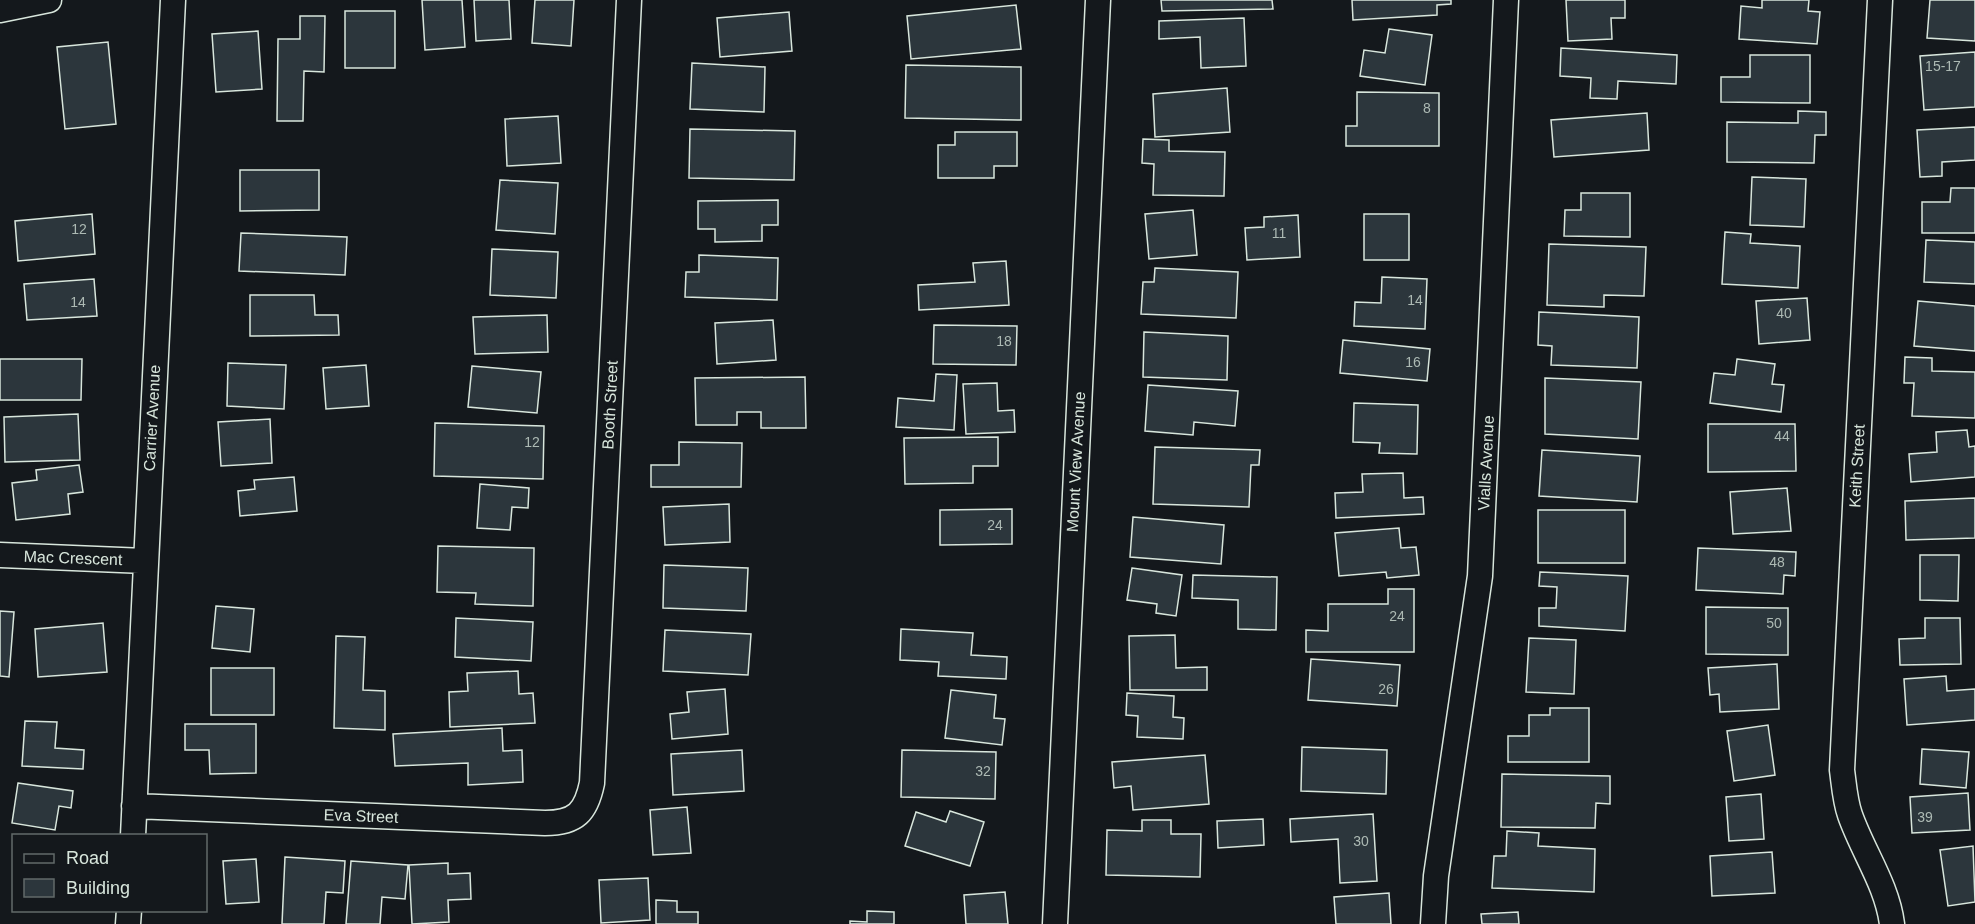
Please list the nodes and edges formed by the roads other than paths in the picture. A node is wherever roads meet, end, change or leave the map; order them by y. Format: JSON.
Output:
{"nodes":[{"id":1,"x":48,"y":0,"type":"edge"},
{"id":2,"x":173,"y":0,"type":"edge"},
{"id":3,"x":628,"y":0,"type":"edge"},
{"id":4,"x":1098,"y":0,"type":"edge"},
{"id":5,"x":1506,"y":0,"type":"edge"},
{"id":6,"x":1880,"y":0,"type":"edge"},
{"id":7,"x":0,"y":10,"type":"edge"},
{"id":8,"x":0,"y":555,"type":"edge"},
{"id":9,"x":145,"y":561,"type":"junction"},
{"id":10,"x":134,"y":806,"type":"junction"},
{"id":11,"x":584,"y":809,"type":"joint"},
{"id":12,"x":133,"y":834,"type":"edge"},
{"id":13,"x":1055,"y":924,"type":"edge"},
{"id":14,"x":1433,"y":924,"type":"edge"},
{"id":15,"x":1892,"y":924,"type":"edge"}],
"edges":[{"from":1,"to":7,"type":"street"},
{"from":2,"to":9,"type":"street","name":"Carrier Avenue"},
{"from":3,"to":11,"type":"street","name":"Booth Street"},
{"from":4,"to":13,"type":"street","name":"Mount View Avenue"},
{"from":5,"to":14,"type":"street","name":"Vialls Avenue"},
{"from":6,"to":15,"type":"street","name":"Keith Street"},
{"from":8,"to":9,"type":"street","name":"Mac Crescent"},
{"from":9,"to":10,"type":"street","name":"Carrier Avenue"},
{"from":10,"to":11,"type":"street","name":"Eva Street"},
{"from":10,"to":12,"type":"street","name":"Carrier Avenue"}]}
